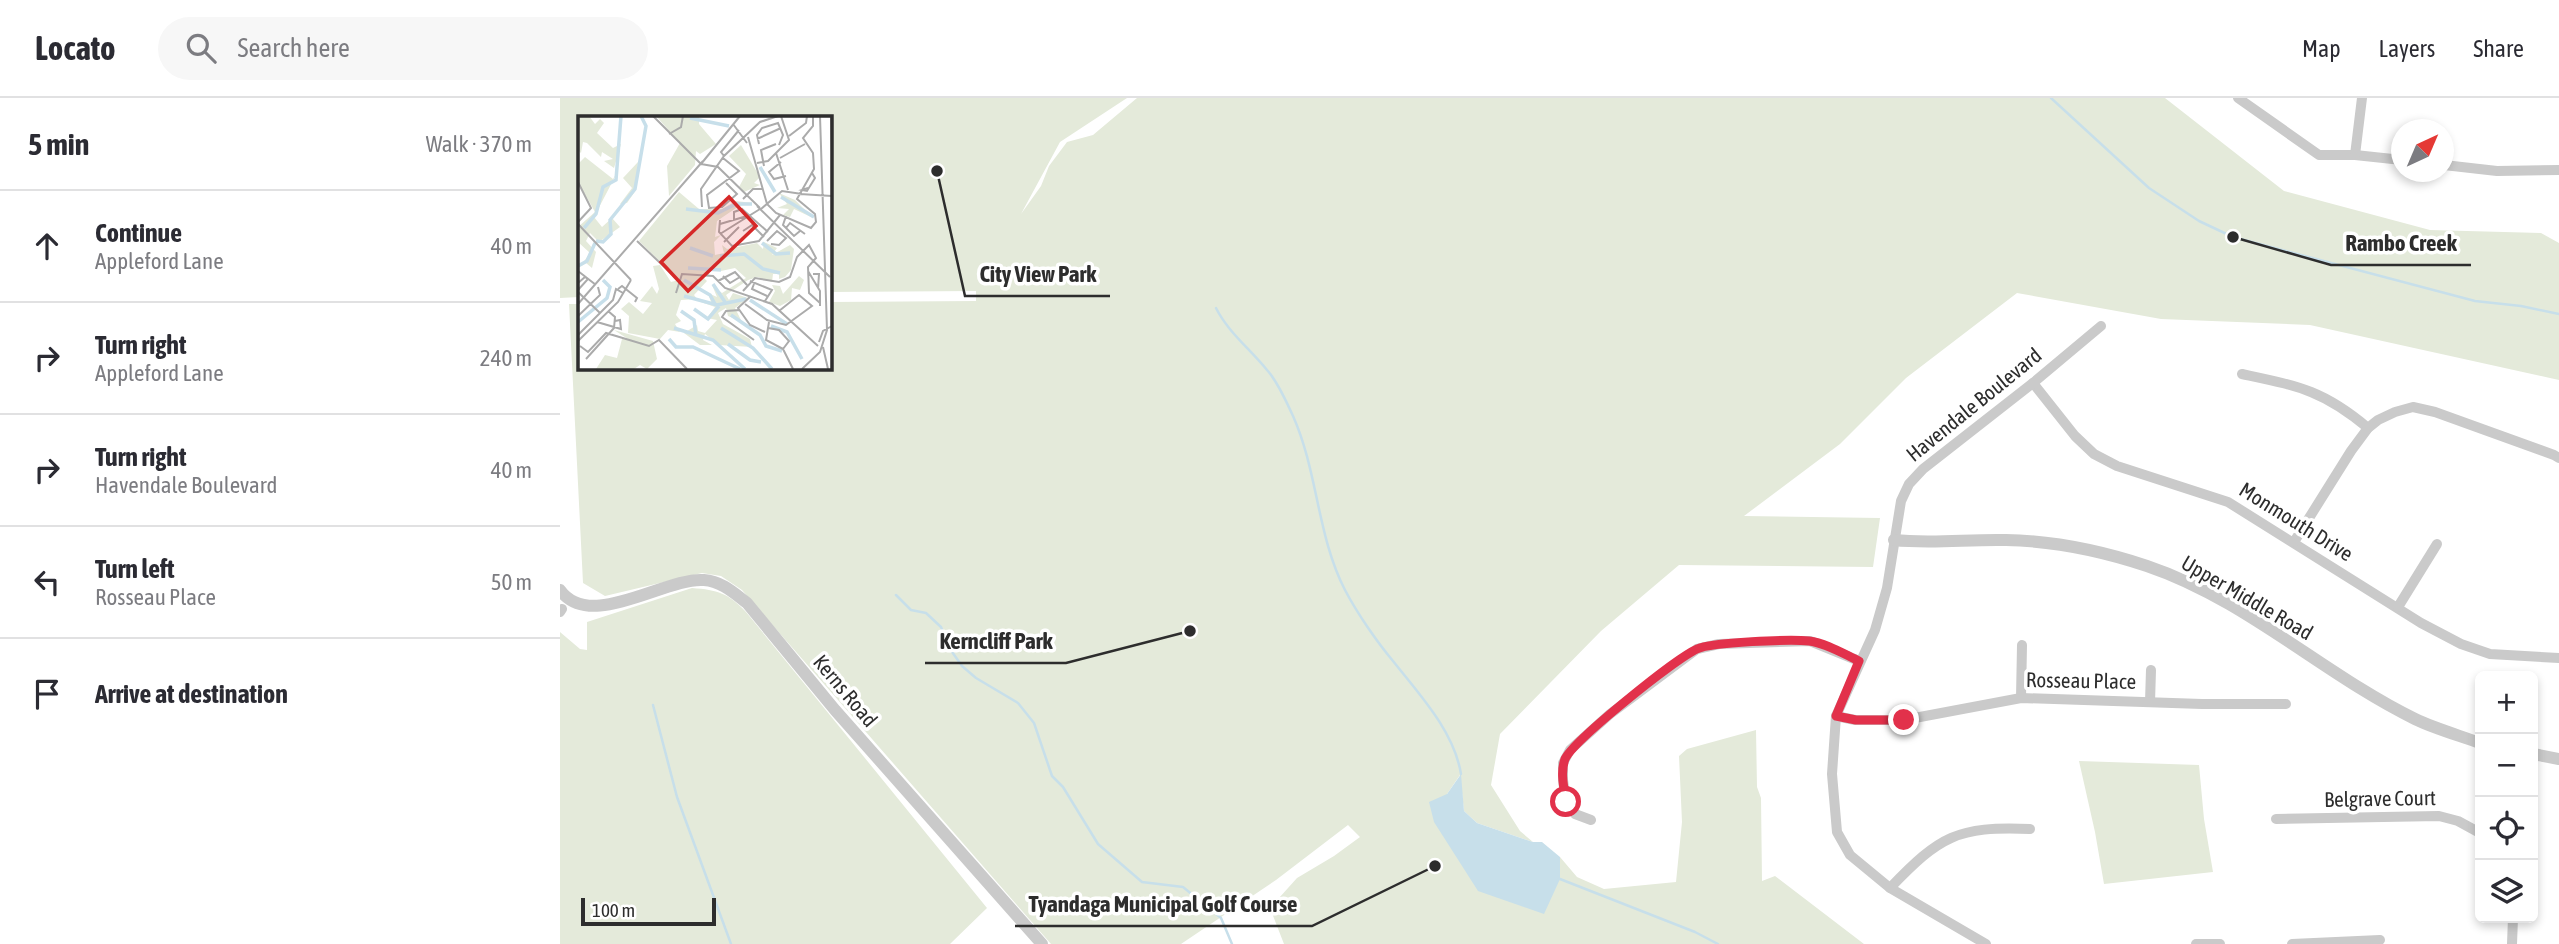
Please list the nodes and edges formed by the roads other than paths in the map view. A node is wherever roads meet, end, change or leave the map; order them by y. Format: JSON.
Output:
{"nodes":[{"id":1,"x":2238,"y":98,"type":"edge"},
{"id":2,"x":2362,"y":98,"type":"edge"},
{"id":3,"x":2355,"y":155,"type":"junction"},
{"id":4,"x":2391,"y":159,"type":"edge"},
{"id":5,"x":2454,"y":166,"type":"edge"},
{"id":6,"x":2559,"y":170,"type":"edge"},
{"id":7,"x":2101,"y":326,"type":"dead end"},
{"id":8,"x":2242,"y":374,"type":"dead end"},
{"id":9,"x":2033,"y":383,"type":"junction"},
{"id":10,"x":2368,"y":428,"type":"junction"},
{"id":11,"x":2559,"y":458,"type":"edge"},
{"id":12,"x":1894,"y":540,"type":"junction"},
{"id":13,"x":2294,"y":542,"type":"junction"},
{"id":14,"x":2437,"y":544,"type":"dead end"},
{"id":15,"x":562,"y":604,"type":"edge"},
{"id":16,"x":2398,"y":607,"type":"junction"},
{"id":17,"x":2022,"y":645,"type":"dead end"},
{"id":18,"x":2559,"y":658,"type":"edge"},
{"id":19,"x":1859,"y":661,"type":"junction"},
{"id":20,"x":2151,"y":670,"type":"dead end"},
{"id":21,"x":2021,"y":698,"type":"junction"},
{"id":22,"x":2150,"y":702,"type":"junction"},
{"id":23,"x":2286,"y":704,"type":"dead end"},
{"id":24,"x":1836,"y":716,"type":"junction"},
{"id":25,"x":2475,"y":741,"type":"edge"},
{"id":26,"x":2538,"y":755,"type":"edge"},
{"id":27,"x":2559,"y":759,"type":"edge"},
{"id":28,"x":2276,"y":819,"type":"dead end"},
{"id":29,"x":1591,"y":820,"type":"dead end"},
{"id":30,"x":2030,"y":829,"type":"dead end"},
{"id":31,"x":2475,"y":830,"type":"edge"},
{"id":32,"x":1890,"y":888,"type":"junction"},
{"id":33,"x":2513,"y":923,"type":"edge"},
{"id":34,"x":2379,"y":940,"type":"dead end"},
{"id":35,"x":1042,"y":944,"type":"edge"},
{"id":36,"x":1986,"y":944,"type":"edge"},
{"id":37,"x":2196,"y":944,"type":"edge"},
{"id":38,"x":2220,"y":944,"type":"edge"},
{"id":39,"x":2292,"y":944,"type":"edge"},
{"id":40,"x":2512,"y":944,"type":"edge"}],
"edges":[{"from":1,"to":3,"type":"street"},
{"from":2,"to":3,"type":"street"},
{"from":3,"to":4,"type":"street"},
{"from":5,"to":6,"type":"street"},
{"from":7,"to":9,"type":"street","name":"Havendale Boulevard"},
{"from":8,"to":10,"type":"street"},
{"from":9,"to":12,"type":"street","name":"Havendale Boulevard"},
{"from":9,"to":13,"type":"street","name":"Monmouth Drive"},
{"from":10,"to":11,"type":"street"},
{"from":10,"to":13,"type":"street"},
{"from":12,"to":19,"type":"street","name":"Havendale Boulevard"},
{"from":12,"to":25,"type":"street","name":"Upper Middle Road"},
{"from":13,"to":16,"type":"street","name":"Monmouth Drive"},
{"from":14,"to":16,"type":"street"},
{"from":15,"to":35,"type":"street","name":"Kerns Road"},
{"from":16,"to":18,"type":"street","name":"Monmouth Drive"},
{"from":17,"to":21,"type":"street"},
{"from":19,"to":24,"type":"street","name":"Havendale Boulevard"},
{"from":19,"to":29,"type":"street"},
{"from":20,"to":22,"type":"street"},
{"from":21,"to":22,"type":"street","name":"Rosseau Place"},
{"from":21,"to":24,"type":"street","name":"Rosseau Place"},
{"from":22,"to":23,"type":"street","name":"Rosseau Place"},
{"from":24,"to":32,"type":"street","name":"Havendale Boulevard"},
{"from":26,"to":27,"type":"street"},
{"from":28,"to":31,"type":"street","name":"Belgrave Court"},
{"from":30,"to":32,"type":"street"},
{"from":32,"to":36,"type":"street","name":"Havendale Boulevard"},
{"from":33,"to":40,"type":"street"},
{"from":34,"to":39,"type":"street"},
{"from":37,"to":38,"type":"street"}]}
